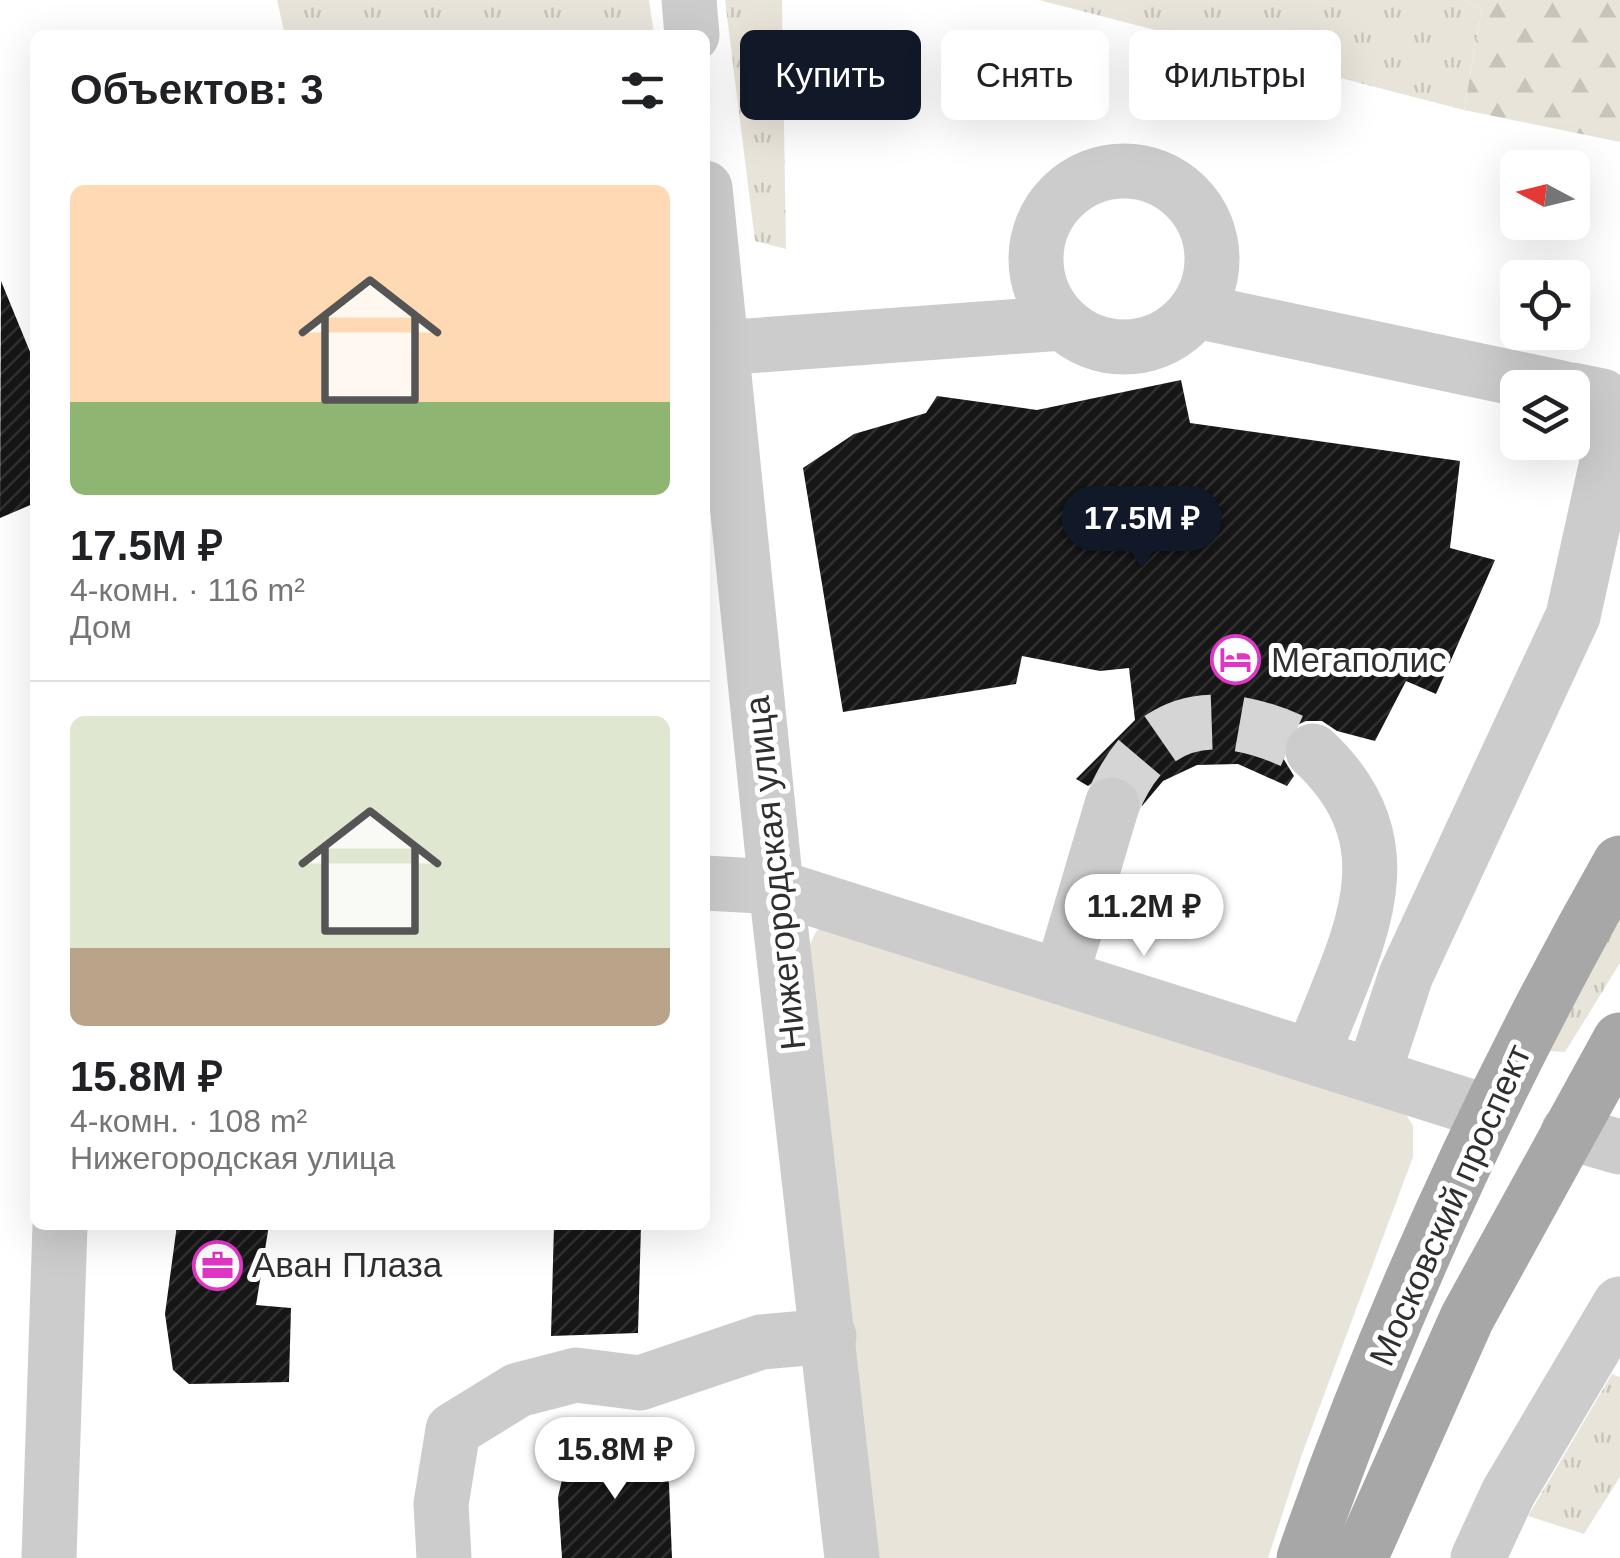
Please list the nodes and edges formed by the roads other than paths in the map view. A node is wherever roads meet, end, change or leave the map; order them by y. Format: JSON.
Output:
{"nodes":[{"id":1,"x":688,"y":0,"type":"edge"},
{"id":2,"x":691,"y":30,"type":"edge"},
{"id":3,"x":710,"y":272,"type":"edge"},
{"id":4,"x":1197,"y":311,"type":"junction"},
{"id":5,"x":713,"y":322,"type":"edge"},
{"id":6,"x":1062,"y":322,"type":"junction"},
{"id":7,"x":1500,"y":375,"type":"edge"},
{"id":8,"x":1590,"y":394,"type":"edge"},
{"id":9,"x":1313,"y":751,"type":"tunnel mouth"},
{"id":10,"x":1112,"y":805,"type":"tunnel mouth"},
{"id":11,"x":1620,"y":863,"type":"edge"},
{"id":12,"x":710,"y":883,"type":"edge"},
{"id":13,"x":776,"y":887,"type":"junction"},
{"id":14,"x":1060,"y":977,"type":"junction"},
{"id":15,"x":1620,"y":1040,"type":"edge"},
{"id":16,"x":1312,"y":1056,"type":"junction"},
{"id":17,"x":1372,"y":1075,"type":"junction"},
{"id":18,"x":1487,"y":1112,"type":"junction"},
{"id":19,"x":1568,"y":1132,"type":"junction"},
{"id":20,"x":1620,"y":1147,"type":"edge"},
{"id":21,"x":60,"y":1230,"type":"edge"},
{"id":22,"x":1620,"y":1304,"type":"edge"},
{"id":23,"x":828,"y":1336,"type":"junction"},
{"id":24,"x":49,"y":1558,"type":"edge"},
{"id":25,"x":444,"y":1558,"type":"edge"},
{"id":26,"x":852,"y":1558,"type":"edge"},
{"id":27,"x":1304,"y":1558,"type":"edge"},
{"id":28,"x":1360,"y":1558,"type":"edge"},
{"id":29,"x":1478,"y":1558,"type":"edge"}],
"edges":[{"from":1,"to":2,"type":"street"},
{"from":3,"to":5,"type":"street","name":"Нижегородская улица"},
{"from":4,"to":6,"type":"street"},
{"from":4,"to":6,"type":"street"},
{"from":4,"to":7,"type":"street"},
{"from":5,"to":6,"type":"street"},
{"from":5,"to":13,"type":"street","name":"Нижегородская улица"},
{"from":8,"to":17,"type":"street"},
{"from":9,"to":16,"type":"street"},
{"from":10,"to":14,"type":"street"},
{"from":11,"to":18,"type":"main road","name":"Московский проспект"},
{"from":12,"to":13,"type":"street"},
{"from":13,"to":14,"type":"street"},
{"from":13,"to":23,"type":"street","name":"Нижегородская улица"},
{"from":14,"to":16,"type":"street"},
{"from":15,"to":19,"type":"main road","name":"Московский проспект"},
{"from":16,"to":17,"type":"street"},
{"from":17,"to":18,"type":"street"},
{"from":18,"to":27,"type":"main road","name":"Московский проспект"},
{"from":19,"to":20,"type":"street"},
{"from":19,"to":28,"type":"main road","name":"Московский проспект"},
{"from":21,"to":24,"type":"street"},
{"from":22,"to":29,"type":"street"},
{"from":23,"to":25,"type":"street"},
{"from":23,"to":26,"type":"street","name":"Нижегородская улица"}]}
